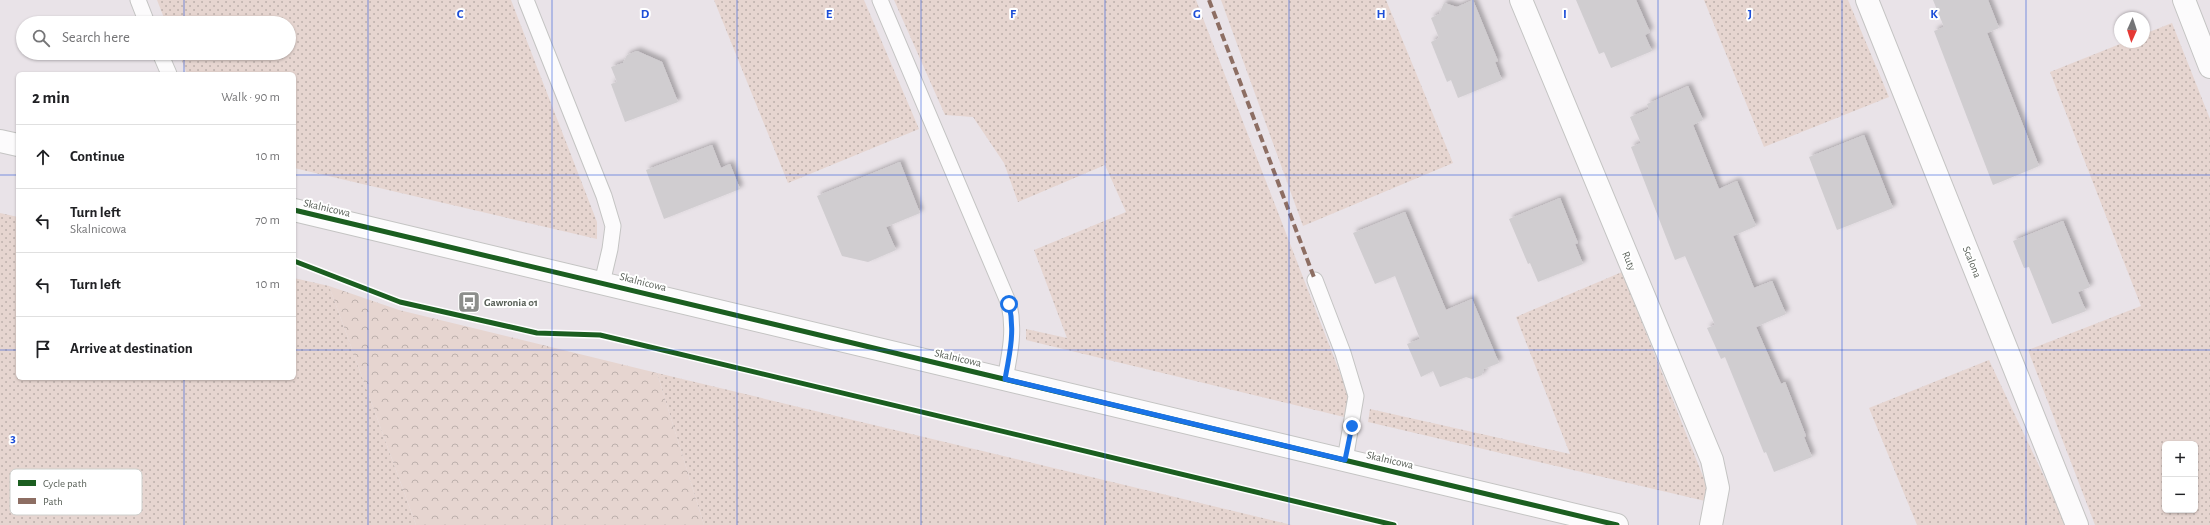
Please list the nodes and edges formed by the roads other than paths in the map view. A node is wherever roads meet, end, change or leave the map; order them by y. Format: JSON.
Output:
{"nodes":[{"id":1,"x":138,"y":0,"type":"edge"},
{"id":2,"x":526,"y":0,"type":"edge"},
{"id":3,"x":880,"y":0,"type":"edge"},
{"id":4,"x":1521,"y":0,"type":"edge"},
{"id":5,"x":1867,"y":0,"type":"edge"},
{"id":6,"x":2184,"y":0,"type":"edge"},
{"id":7,"x":145,"y":16,"type":"edge"},
{"id":8,"x":163,"y":60,"type":"edge"},
{"id":9,"x":2210,"y":67,"type":"edge"},
{"id":10,"x":168,"y":72,"type":"edge"},
{"id":11,"x":0,"y":141,"type":"edge"},
{"id":12,"x":16,"y":145,"type":"edge"},
{"id":13,"x":296,"y":210,"type":"edge"},
{"id":14,"x":1316,"y":280,"type":"dead end"},
{"id":15,"x":602,"y":283,"type":"junction"},
{"id":16,"x":1005,"y":379,"type":"junction"},
{"id":17,"x":1345,"y":460,"type":"junction"},
{"id":18,"x":1617,"y":525,"type":"edge"},
{"id":19,"x":1711,"y":525,"type":"edge"},
{"id":20,"x":2077,"y":525,"type":"edge"}],
"edges":[{"from":1,"to":7,"type":"lane"},
{"from":2,"to":15,"type":"lane"},
{"from":3,"to":16,"type":"lane"},
{"from":4,"to":19,"type":"street","name":"Ruty"},
{"from":5,"to":20,"type":"street","name":"Scalona"},
{"from":6,"to":9,"type":"street"},
{"from":8,"to":10,"type":"lane"},
{"from":11,"to":12,"type":"street"},
{"from":13,"to":15,"type":"street","name":"Skalnicowa"},
{"from":14,"to":17,"type":"lane"},
{"from":15,"to":16,"type":"street","name":"Skalnicowa"},
{"from":16,"to":17,"type":"street","name":"Skalnicowa"},
{"from":17,"to":18,"type":"street","name":"Skalnicowa"}]}
